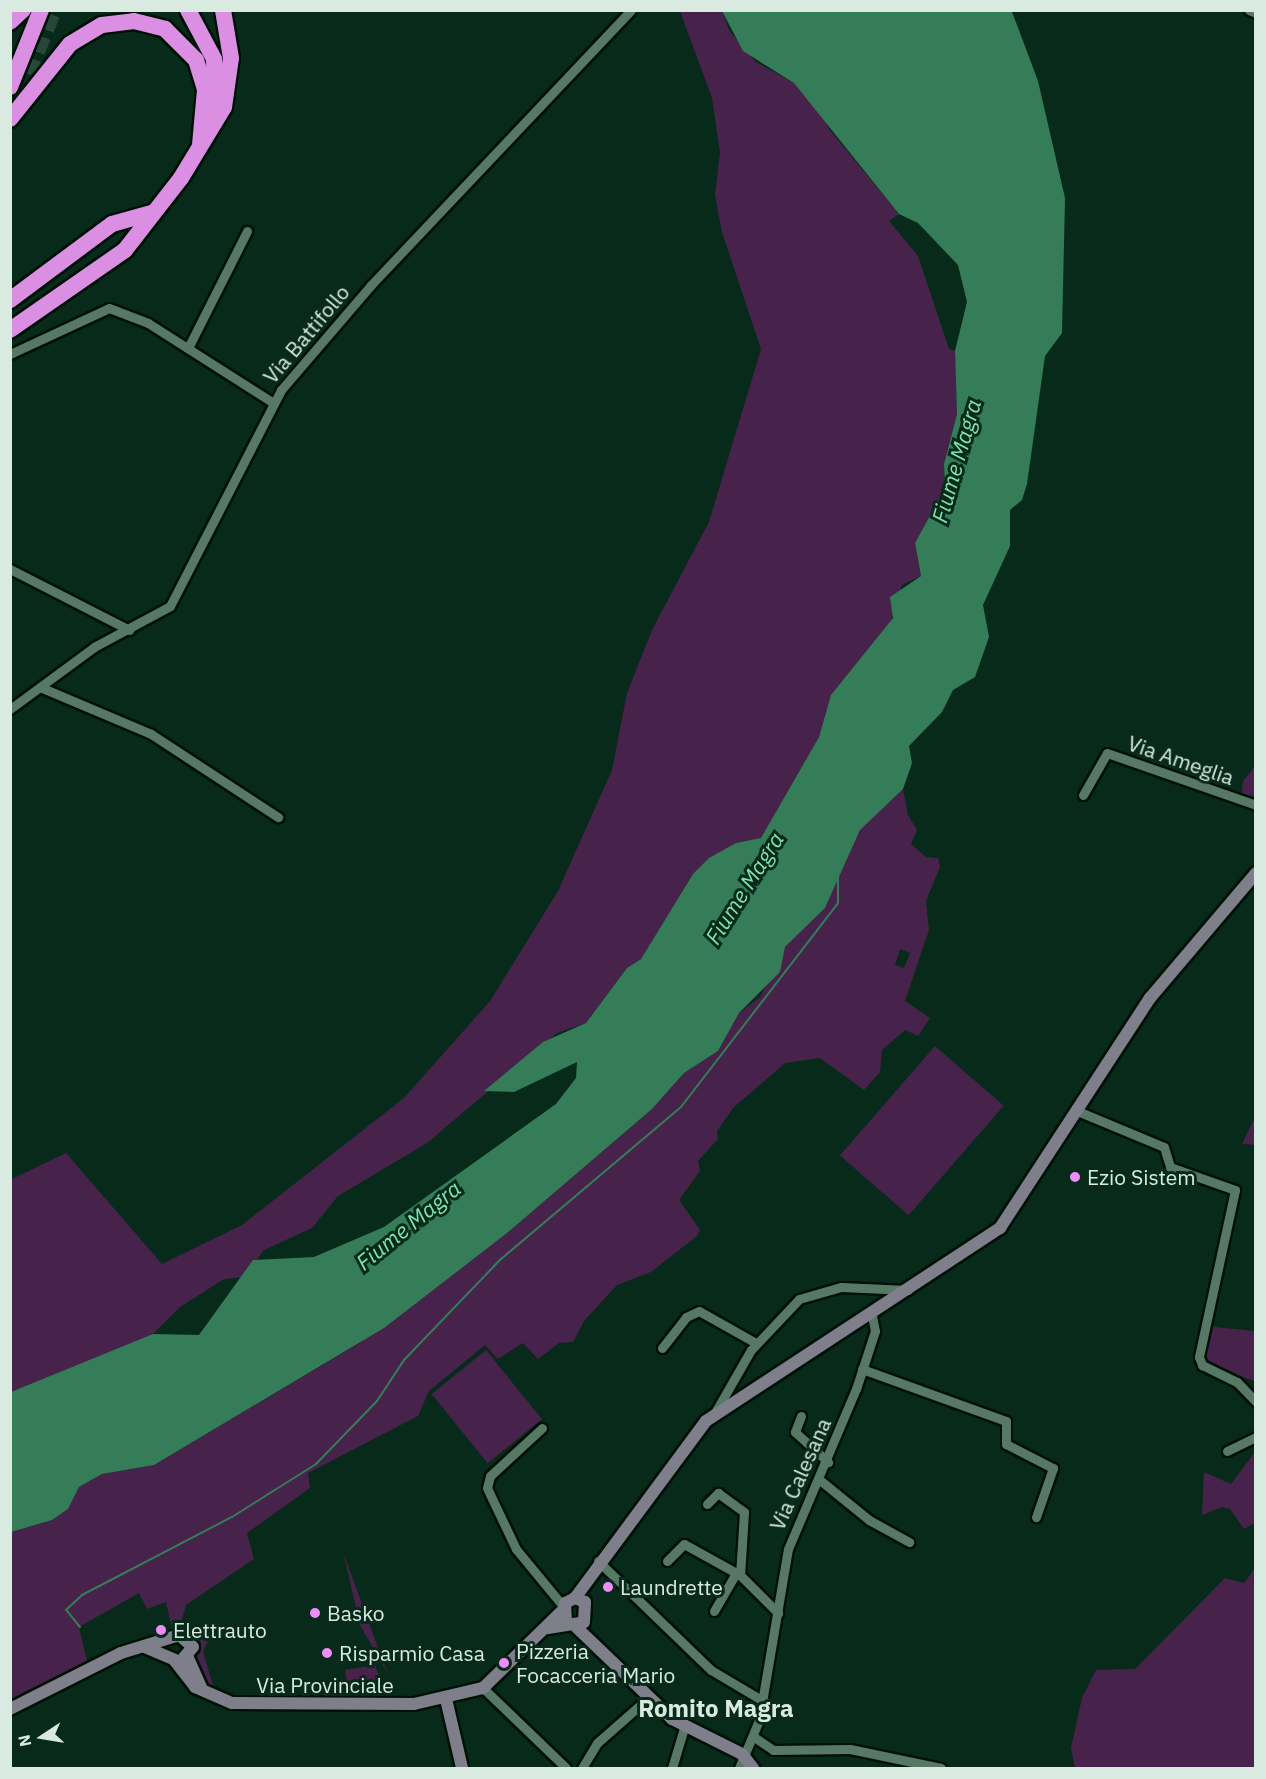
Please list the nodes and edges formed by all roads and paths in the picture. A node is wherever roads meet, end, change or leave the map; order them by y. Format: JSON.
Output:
{"nodes":[{"id":1,"x":23,"y":10,"type":"edge"},
{"id":2,"x":41,"y":10,"type":"edge"},
{"id":3,"x":188,"y":10,"type":"edge"},
{"id":4,"x":223,"y":10,"type":"edge"},
{"id":5,"x":631,"y":10,"type":"edge"},
{"id":6,"x":1249,"y":10,"type":"edge"},
{"id":7,"x":1256,"y":13,"type":"edge"},
{"id":8,"x":10,"y":22,"type":"edge"},
{"id":9,"x":28,"y":74,"type":"tunnel mouth"},
{"id":10,"x":10,"y":87,"type":"edge"},
{"id":11,"x":10,"y":117,"type":"edge"},
{"id":12,"x":200,"y":146,"type":"junction"},
{"id":13,"x":151,"y":213,"type":"junction"},
{"id":14,"x":247,"y":231,"type":"dead end"},
{"id":15,"x":10,"y":300,"type":"edge"},
{"id":16,"x":10,"y":330,"type":"edge"},
{"id":17,"x":188,"y":348,"type":"junction"},
{"id":18,"x":10,"y":354,"type":"edge"},
{"id":19,"x":272,"y":402,"type":"junction"},
{"id":20,"x":10,"y":569,"type":"edge"},
{"id":21,"x":129,"y":630,"type":"junction"},
{"id":22,"x":40,"y":687,"type":"junction"},
{"id":23,"x":10,"y":709,"type":"edge"},
{"id":24,"x":1083,"y":795,"type":"dead end"},
{"id":25,"x":1256,"y":805,"type":"edge"},
{"id":26,"x":278,"y":817,"type":"dead end"},
{"id":27,"x":1256,"y":873,"type":"edge"},
{"id":28,"x":1075,"y":1110,"type":"junction"},
{"id":29,"x":912,"y":1290,"type":"junction"},
{"id":30,"x":872,"y":1315,"type":"junction"},
{"id":31,"x":756,"y":1343,"type":"junction"},
{"id":32,"x":662,"y":1348,"type":"dead end"},
{"id":33,"x":862,"y":1369,"type":"junction"},
{"id":34,"x":1256,"y":1402,"type":"edge"},
{"id":35,"x":713,"y":1416,"type":"junction"},
{"id":36,"x":801,"y":1416,"type":"dead end"},
{"id":37,"x":542,"y":1428,"type":"dead end"},
{"id":38,"x":1256,"y":1437,"type":"edge"},
{"id":39,"x":1227,"y":1451,"type":"dead end"},
{"id":40,"x":828,"y":1462,"type":"junction"},
{"id":41,"x":820,"y":1481,"type":"junction"},
{"id":42,"x":707,"y":1504,"type":"dead end"},
{"id":43,"x":1036,"y":1517,"type":"dead end"},
{"id":44,"x":909,"y":1542,"type":"dead end"},
{"id":45,"x":598,"y":1561,"type":"junction"},
{"id":46,"x":667,"y":1561,"type":"dead end"},
{"id":47,"x":738,"y":1574,"type":"junction"},
{"id":48,"x":580,"y":1600,"type":"junction"},
{"id":49,"x":714,"y":1611,"type":"dead end"},
{"id":50,"x":778,"y":1613,"type":"junction"},
{"id":51,"x":570,"y":1617,"type":"junction"},
{"id":52,"x":172,"y":1637,"type":"junction"},
{"id":53,"x":144,"y":1647,"type":"junction"},
{"id":54,"x":188,"y":1658,"type":"junction"},
{"id":55,"x":172,"y":1659,"type":"junction"},
{"id":56,"x":483,"y":1688,"type":"junction"},
{"id":57,"x":205,"y":1693,"type":"junction"},
{"id":58,"x":648,"y":1698,"type":"junction"},
{"id":59,"x":446,"y":1699,"type":"junction"},
{"id":60,"x":763,"y":1701,"type":"junction"},
{"id":61,"x":10,"y":1709,"type":"edge"},
{"id":62,"x":684,"y":1728,"type":"junction"},
{"id":63,"x":754,"y":1737,"type":"junction"},
{"id":64,"x":742,"y":1754,"type":"junction"},
{"id":65,"x":462,"y":1768,"type":"edge"},
{"id":66,"x":566,"y":1768,"type":"edge"},
{"id":67,"x":582,"y":1768,"type":"edge"},
{"id":68,"x":672,"y":1768,"type":"edge"},
{"id":69,"x":738,"y":1768,"type":"edge"},
{"id":70,"x":753,"y":1768,"type":"edge"},
{"id":71,"x":940,"y":1768,"type":"edge"}],
"edges":[{"from":1,"to":8,"type":"highway"},
{"from":2,"to":10,"type":"highway"},
{"from":3,"to":12,"type":"highway"},
{"from":4,"to":12,"type":"highway"},
{"from":5,"to":19,"type":"street","name":"Via Battifollo"},
{"from":6,"to":7,"type":"street"},
{"from":9,"to":11,"type":"highway"},
{"from":11,"to":12,"type":"highway"},
{"from":12,"to":13,"type":"highway"},
{"from":13,"to":15,"type":"highway"},
{"from":13,"to":16,"type":"highway"},
{"from":14,"to":17,"type":"street"},
{"from":17,"to":18,"type":"street"},
{"from":17,"to":19,"type":"street"},
{"from":19,"to":21,"type":"street","name":"Via Battifollo"},
{"from":20,"to":21,"type":"street"},
{"from":21,"to":22,"type":"street","name":"Via Battifollo"},
{"from":22,"to":23,"type":"street","name":"Via Battifollo"},
{"from":22,"to":26,"type":"street"},
{"from":24,"to":25,"type":"street","name":"Via Ameglia"},
{"from":27,"to":28,"type":"main road"},
{"from":28,"to":29,"type":"main road"},
{"from":28,"to":34,"type":"street"},
{"from":29,"to":30,"type":"main road"},
{"from":29,"to":31,"type":"street"},
{"from":30,"to":33,"type":"street","name":"Via Calesana"},
{"from":30,"to":35,"type":"main road"},
{"from":31,"to":32,"type":"street"},
{"from":31,"to":35,"type":"street"},
{"from":33,"to":40,"type":"street","name":"Via Calesana"},
{"from":33,"to":43,"type":"street"},
{"from":35,"to":45,"type":"main road"},
{"from":36,"to":40,"type":"street"},
{"from":37,"to":51,"type":"street"},
{"from":38,"to":39,"type":"street"},
{"from":40,"to":41,"type":"street","name":"Via Calesana"},
{"from":41,"to":44,"type":"street"},
{"from":41,"to":50,"type":"street","name":"Via Calesana"},
{"from":42,"to":47,"type":"street"},
{"from":45,"to":48,"type":"main road"},
{"from":45,"to":60,"type":"street"},
{"from":46,"to":47,"type":"street"},
{"from":47,"to":49,"type":"street"},
{"from":47,"to":50,"type":"street"},
{"from":48,"to":51,"type":"main road"},
{"from":48,"to":51,"type":"main road","name":"Via Provinciale"},
{"from":50,"to":60,"type":"street","name":"Via Calesana"},
{"from":51,"to":56,"type":"main road","name":"Via Provinciale"},
{"from":51,"to":58,"type":"main road"},
{"from":52,"to":53,"type":"main road"},
{"from":52,"to":54,"type":"main road"},
{"from":52,"to":55,"type":"main road"},
{"from":53,"to":55,"type":"main road"},
{"from":53,"to":61,"type":"main road"},
{"from":54,"to":55,"type":"main road"},
{"from":54,"to":57,"type":"main road"},
{"from":55,"to":57,"type":"main road"},
{"from":56,"to":59,"type":"main road","name":"Via Provinciale"},
{"from":56,"to":66,"type":"street"},
{"from":57,"to":59,"type":"main road","name":"Via Provinciale"},
{"from":58,"to":62,"type":"main road"},
{"from":58,"to":67,"type":"street"},
{"from":59,"to":65,"type":"main road"},
{"from":60,"to":63,"type":"street","name":"Via Calesana"},
{"from":62,"to":64,"type":"main road"},
{"from":62,"to":68,"type":"street"},
{"from":63,"to":64,"type":"street","name":"Via Calesana"},
{"from":63,"to":71,"type":"street"},
{"from":64,"to":69,"type":"street","name":"Via Calesana"},
{"from":64,"to":70,"type":"main road"}]}
